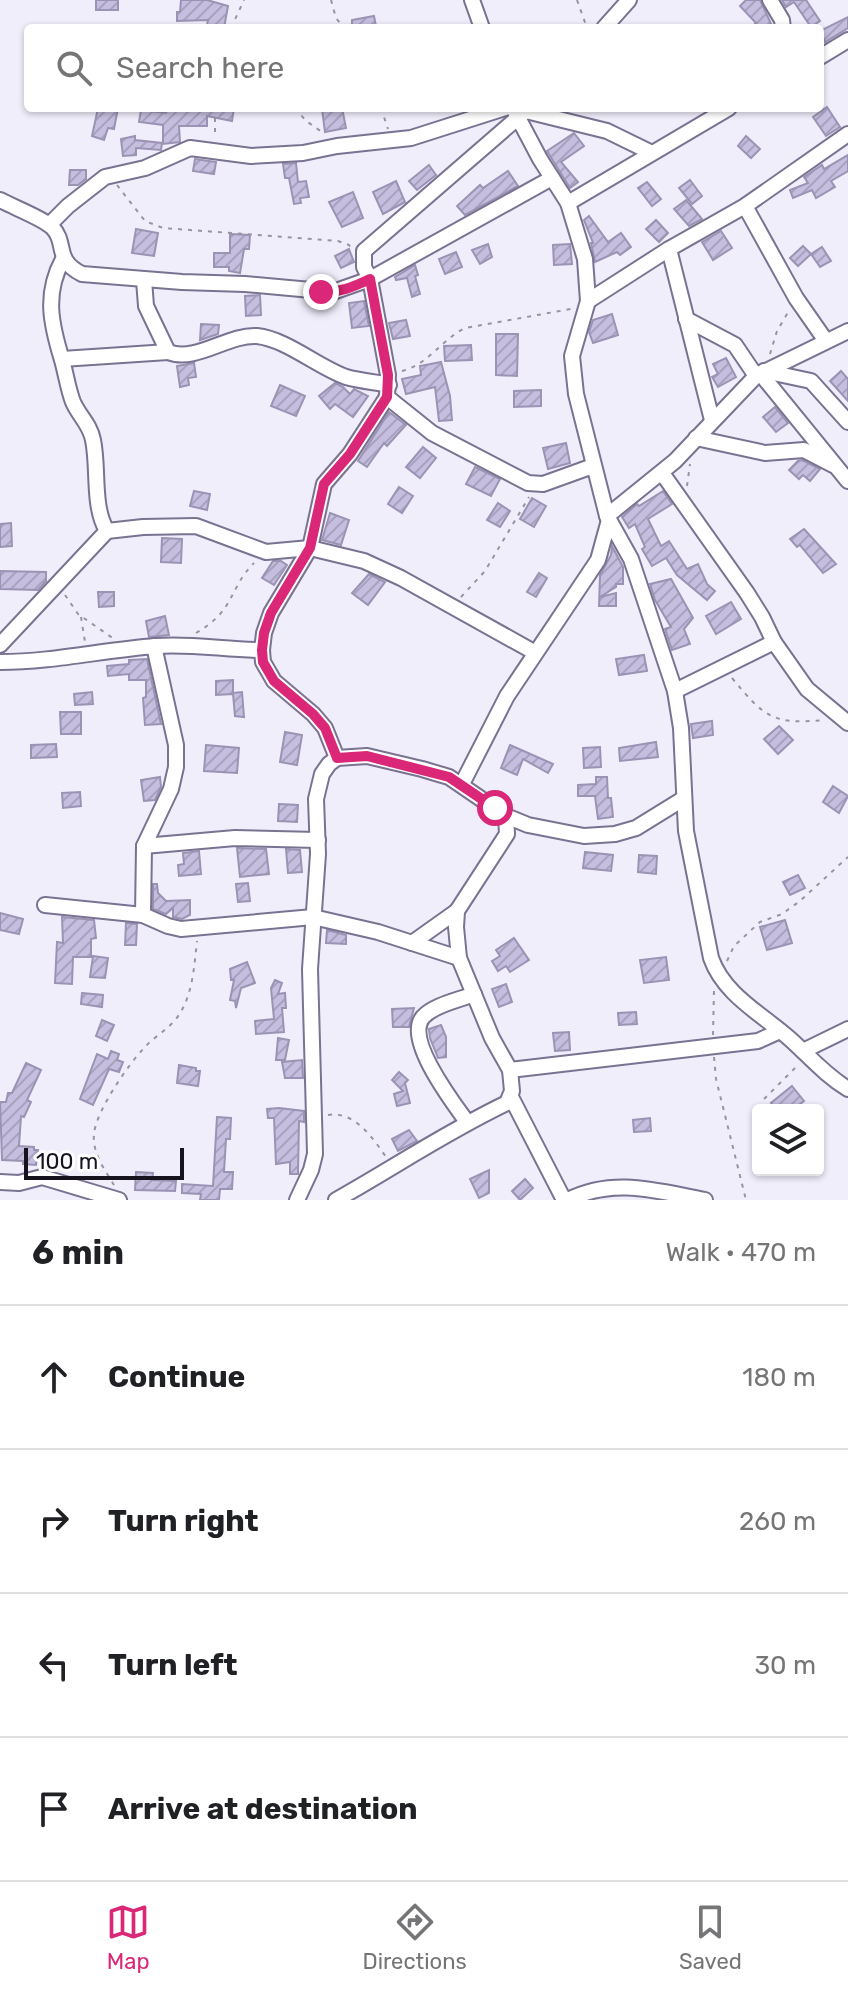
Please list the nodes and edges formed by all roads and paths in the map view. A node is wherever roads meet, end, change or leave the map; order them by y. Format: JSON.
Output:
{"nodes":[{"id":1,"x":244,"y":0,"type":"edge"},
{"id":2,"x":331,"y":0,"type":"edge"},
{"id":3,"x":472,"y":0,"type":"edge"},
{"id":4,"x":577,"y":0,"type":"edge"},
{"id":5,"x":629,"y":0,"type":"edge"},
{"id":6,"x":770,"y":0,"type":"edge"},
{"id":7,"x":233,"y":24,"type":"edge"},
{"id":8,"x":341,"y":24,"type":"edge"},
{"id":9,"x":481,"y":24,"type":"edge"},
{"id":10,"x":586,"y":24,"type":"edge"},
{"id":11,"x":608,"y":24,"type":"edge"},
{"id":12,"x":782,"y":24,"type":"edge"},
{"id":13,"x":848,"y":40,"type":"edge"},
{"id":14,"x":824,"y":55,"type":"edge"},
{"id":15,"x":215,"y":112,"type":"edge"},
{"id":16,"x":298,"y":112,"type":"edge"},
{"id":17,"x":382,"y":112,"type":"edge"},
{"id":18,"x":493,"y":112,"type":"edge"},
{"id":19,"x":520,"y":112,"type":"edge"},
{"id":20,"x":521,"y":112,"type":"edge"},
{"id":21,"x":525,"y":112,"type":"edge"},
{"id":22,"x":722,"y":112,"type":"edge"},
{"id":23,"x":848,"y":134,"type":"edge"},
{"id":24,"x":392,"y":141,"type":"junction"},
{"id":25,"x":337,"y":146,"type":"junction"},
{"id":26,"x":217,"y":151,"type":"junction"},
{"id":27,"x":650,"y":152,"type":"junction"},
{"id":28,"x":110,"y":175,"type":"junction"},
{"id":29,"x":552,"y":178,"type":"junction"},
{"id":30,"x":0,"y":200,"type":"edge"},
{"id":31,"x":568,"y":203,"type":"junction"},
{"id":32,"x":745,"y":206,"type":"junction"},
{"id":33,"x":49,"y":225,"type":"junction"},
{"id":34,"x":669,"y":249,"type":"junction"},
{"id":35,"x":63,"y":259,"type":"junction"},
{"id":36,"x":367,"y":273,"type":"junction"},
{"id":37,"x":144,"y":280,"type":"junction"},
{"id":38,"x":796,"y":298,"type":"junction"},
{"id":39,"x":588,"y":303,"type":"junction"},
{"id":40,"x":686,"y":319,"type":"junction"},
{"id":41,"x":848,"y":331,"type":"edge"},
{"id":42,"x":826,"y":341,"type":"junction"},
{"id":43,"x":168,"y":352,"type":"junction"},
{"id":44,"x":62,"y":359,"type":"junction"},
{"id":45,"x":762,"y":372,"type":"junction"},
{"id":46,"x":388,"y":386,"type":"junction"},
{"id":47,"x":712,"y":420,"type":"junction"},
{"id":48,"x":848,"y":422,"type":"edge"},
{"id":49,"x":692,"y":443,"type":"junction"},
{"id":50,"x":833,"y":465,"type":"junction"},
{"id":51,"x":593,"y":466,"type":"junction"},
{"id":52,"x":662,"y":473,"type":"junction"},
{"id":53,"x":848,"y":481,"type":"edge"},
{"id":54,"x":536,"y":485,"type":"junction"},
{"id":55,"x":686,"y":507,"type":"junction"},
{"id":56,"x":608,"y":518,"type":"junction"},
{"id":57,"x":107,"y":531,"type":"junction"},
{"id":58,"x":310,"y":548,"type":"junction"},
{"id":59,"x":266,"y":552,"type":"junction"},
{"id":60,"x":59,"y":585,"type":"junction"},
{"id":61,"x":451,"y":606,"type":"junction"},
{"id":62,"x":81,"y":616,"type":"junction"},
{"id":63,"x":195,"y":633,"type":"dead end"},
{"id":64,"x":774,"y":642,"type":"junction"},
{"id":65,"x":0,"y":645,"type":"edge"},
{"id":66,"x":154,"y":646,"type":"junction"},
{"id":67,"x":132,"y":649,"type":"junction"},
{"id":68,"x":262,"y":650,"type":"junction"},
{"id":69,"x":534,"y":652,"type":"junction"},
{"id":70,"x":88,"y":655,"type":"junction"},
{"id":71,"x":0,"y":662,"type":"edge"},
{"id":72,"x":724,"y":668,"type":"junction"},
{"id":73,"x":675,"y":691,"type":"junction"},
{"id":74,"x":845,"y":721,"type":"edge"},
{"id":75,"x":337,"y":758,"type":"junction"},
{"id":76,"x":462,"y":784,"type":"junction"},
{"id":77,"x":683,"y":799,"type":"junction"},
{"id":78,"x":506,"y":816,"type":"junction"},
{"id":79,"x":528,"y":825,"type":"junction"},
{"id":80,"x":507,"y":834,"type":"junction"},
{"id":81,"x":318,"y":840,"type":"junction"},
{"id":82,"x":144,"y":846,"type":"junction"},
{"id":83,"x":848,"y":857,"type":"edge"},
{"id":84,"x":45,"y":905,"type":"dead end"},
{"id":85,"x":457,"y":911,"type":"junction"},
{"id":86,"x":143,"y":915,"type":"junction"},
{"id":87,"x":313,"y":917,"type":"junction"},
{"id":88,"x":199,"y":927,"type":"junction"},
{"id":89,"x":412,"y":943,"type":"junction"},
{"id":90,"x":459,"y":958,"type":"junction"},
{"id":91,"x":719,"y":975,"type":"junction"},
{"id":92,"x":474,"y":994,"type":"junction"},
{"id":93,"x":848,"y":1029,"type":"edge"},
{"id":94,"x":780,"y":1031,"type":"junction"},
{"id":95,"x":713,"y":1046,"type":"junction"},
{"id":96,"x":805,"y":1053,"type":"junction"},
{"id":97,"x":510,"y":1070,"type":"junction"},
{"id":98,"x":848,"y":1089,"type":"edge"},
{"id":99,"x":511,"y":1097,"type":"junction"},
{"id":100,"x":764,"y":1099,"type":"dead end"},
{"id":101,"x":315,"y":1117,"type":"junction"},
{"id":102,"x":467,"y":1122,"type":"junction"},
{"id":103,"x":394,"y":1168,"type":"junction"},
{"id":104,"x":6,"y":1183,"type":"edge"},
{"id":105,"x":118,"y":1195,"type":"edge"},
{"id":106,"x":10,"y":1200,"type":"edge"},
{"id":107,"x":297,"y":1200,"type":"edge"},
{"id":108,"x":336,"y":1200,"type":"edge"},
{"id":109,"x":566,"y":1200,"type":"edge"},
{"id":110,"x":705,"y":1200,"type":"edge"},
{"id":111,"x":746,"y":1200,"type":"edge"}],
"edges":[{"from":1,"to":7,"type":"path"},
{"from":2,"to":8,"type":"path"},
{"from":3,"to":9,"type":"street"},
{"from":4,"to":10,"type":"path"},
{"from":5,"to":11,"type":"street"},
{"from":6,"to":12,"type":"street"},
{"from":13,"to":14,"type":"street"},
{"from":15,"to":26,"type":"path"},
{"from":16,"to":25,"type":"path"},
{"from":17,"to":24,"type":"path"},
{"from":18,"to":24,"type":"street"},
{"from":19,"to":36,"type":"street"},
{"from":20,"to":29,"type":"street"},
{"from":21,"to":27,"type":"street"},
{"from":22,"to":27,"type":"street"},
{"from":23,"to":32,"type":"street"},
{"from":24,"to":25,"type":"street"},
{"from":25,"to":26,"type":"street"},
{"from":26,"to":28,"type":"street"},
{"from":27,"to":31,"type":"street"},
{"from":28,"to":33,"type":"street"},
{"from":28,"to":36,"type":"path"},
{"from":29,"to":31,"type":"street"},
{"from":29,"to":36,"type":"street"},
{"from":30,"to":33,"type":"street"},
{"from":31,"to":39,"type":"street"},
{"from":32,"to":34,"type":"street"},
{"from":32,"to":38,"type":"street"},
{"from":33,"to":35,"type":"street"},
{"from":34,"to":39,"type":"street"},
{"from":34,"to":40,"type":"street"},
{"from":35,"to":37,"type":"street"},
{"from":35,"to":44,"type":"street"},
{"from":36,"to":37,"type":"street"},
{"from":36,"to":46,"type":"street"},
{"from":37,"to":43,"type":"street"},
{"from":38,"to":42,"type":"street"},
{"from":38,"to":45,"type":"path"},
{"from":39,"to":46,"type":"path"},
{"from":39,"to":51,"type":"street"},
{"from":40,"to":45,"type":"street"},
{"from":40,"to":47,"type":"street"},
{"from":41,"to":42,"type":"street"},
{"from":42,"to":45,"type":"street"},
{"from":43,"to":44,"type":"street"},
{"from":43,"to":46,"type":"street"},
{"from":44,"to":57,"type":"street"},
{"from":45,"to":47,"type":"street"},
{"from":45,"to":48,"type":"street"},
{"from":45,"to":50,"type":"street"},
{"from":46,"to":54,"type":"street"},
{"from":46,"to":58,"type":"street"},
{"from":47,"to":49,"type":"street"},
{"from":49,"to":50,"type":"street"},
{"from":49,"to":52,"type":"street"},
{"from":49,"to":55,"type":"path"},
{"from":50,"to":53,"type":"street"},
{"from":51,"to":54,"type":"street"},
{"from":51,"to":56,"type":"street"},
{"from":52,"to":55,"type":"street"},
{"from":52,"to":56,"type":"street"},
{"from":54,"to":61,"type":"path"},
{"from":55,"to":64,"type":"street"},
{"from":56,"to":69,"type":"street"},
{"from":56,"to":73,"type":"street"},
{"from":57,"to":59,"type":"street"},
{"from":57,"to":60,"type":"street"},
{"from":58,"to":59,"type":"street"},
{"from":58,"to":61,"type":"street"},
{"from":58,"to":68,"type":"street"},
{"from":59,"to":63,"type":"path"},
{"from":60,"to":62,"type":"path"},
{"from":60,"to":65,"type":"street"},
{"from":61,"to":69,"type":"street"},
{"from":62,"to":67,"type":"path"},
{"from":62,"to":70,"type":"path"},
{"from":64,"to":72,"type":"street"},
{"from":64,"to":74,"type":"street"},
{"from":66,"to":67,"type":"street"},
{"from":66,"to":68,"type":"street"},
{"from":66,"to":82,"type":"street"},
{"from":67,"to":70,"type":"street"},
{"from":68,"to":75,"type":"street"},
{"from":69,"to":76,"type":"street"},
{"from":70,"to":71,"type":"street"},
{"from":72,"to":73,"type":"street"},
{"from":72,"to":74,"type":"path"},
{"from":73,"to":77,"type":"street"},
{"from":75,"to":76,"type":"street"},
{"from":75,"to":81,"type":"street"},
{"from":76,"to":78,"type":"street"},
{"from":77,"to":79,"type":"street"},
{"from":77,"to":91,"type":"street"},
{"from":78,"to":79,"type":"street"},
{"from":78,"to":80,"type":"street"},
{"from":79,"to":80,"type":"street"},
{"from":80,"to":85,"type":"street"},
{"from":81,"to":82,"type":"street"},
{"from":81,"to":87,"type":"street"},
{"from":82,"to":86,"type":"street"},
{"from":83,"to":91,"type":"path"},
{"from":84,"to":86,"type":"street"},
{"from":85,"to":89,"type":"street"},
{"from":85,"to":90,"type":"street"},
{"from":86,"to":88,"type":"street"},
{"from":87,"to":88,"type":"street"},
{"from":87,"to":89,"type":"street"},
{"from":87,"to":101,"type":"street"},
{"from":88,"to":105,"type":"path"},
{"from":89,"to":90,"type":"street"},
{"from":90,"to":92,"type":"street"},
{"from":91,"to":94,"type":"street"},
{"from":91,"to":95,"type":"path"},
{"from":92,"to":97,"type":"street"},
{"from":92,"to":102,"type":"street"},
{"from":93,"to":96,"type":"street"},
{"from":94,"to":95,"type":"street"},
{"from":94,"to":96,"type":"street"},
{"from":95,"to":97,"type":"street"},
{"from":95,"to":111,"type":"path"},
{"from":96,"to":98,"type":"street"},
{"from":96,"to":100,"type":"path"},
{"from":97,"to":99,"type":"street"},
{"from":99,"to":102,"type":"street"},
{"from":99,"to":109,"type":"street"},
{"from":101,"to":103,"type":"path"},
{"from":101,"to":107,"type":"street"},
{"from":102,"to":103,"type":"street"},
{"from":103,"to":108,"type":"street"},
{"from":104,"to":105,"type":"street"},
{"from":104,"to":106,"type":"street"},
{"from":109,"to":110,"type":"street"}]}
